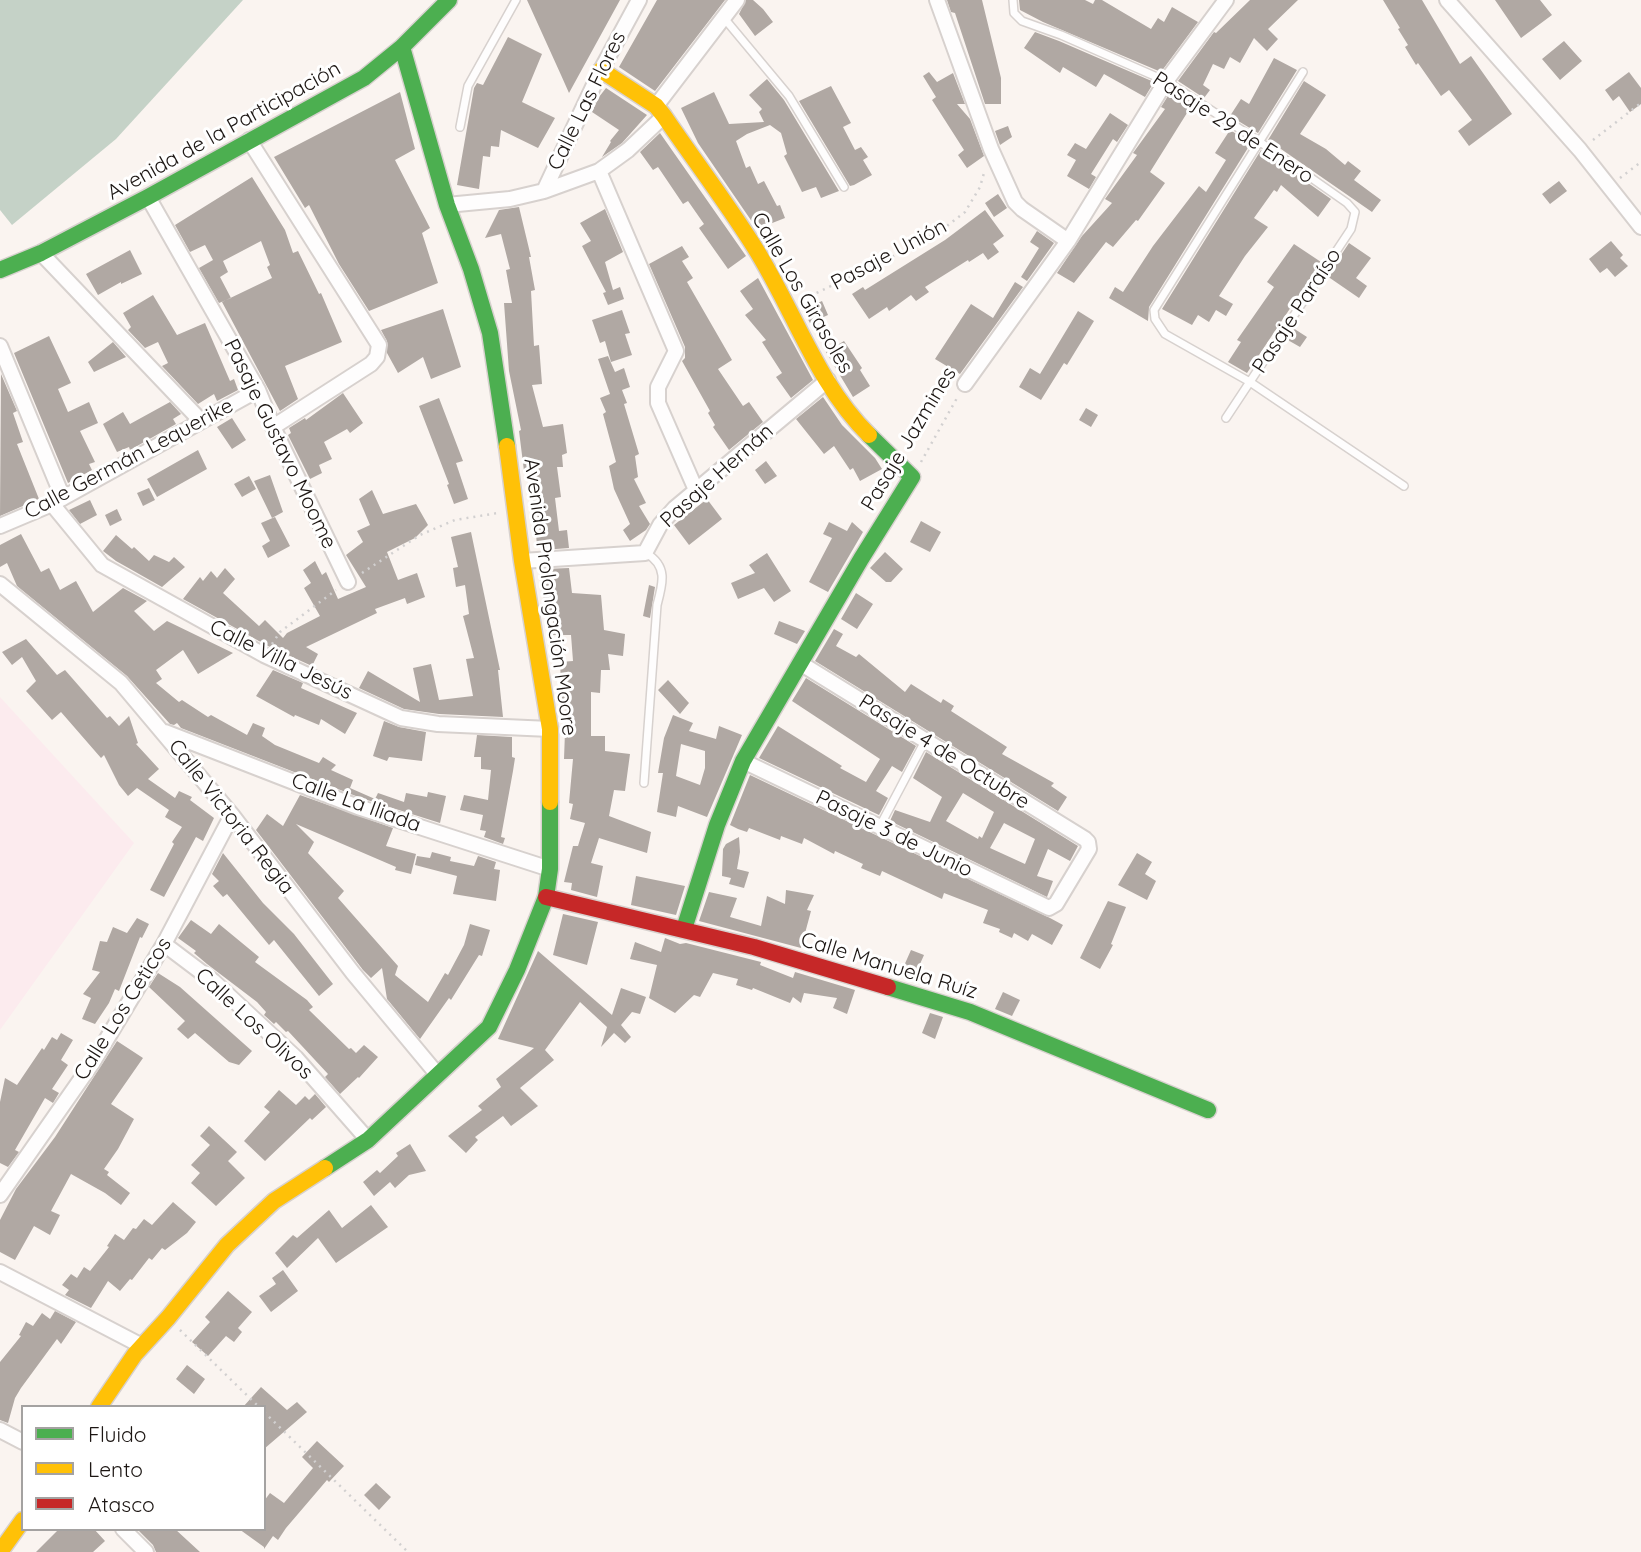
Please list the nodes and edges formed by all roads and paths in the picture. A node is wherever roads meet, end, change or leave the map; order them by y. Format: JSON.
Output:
{"nodes":[{"id":1,"x":449,"y":0,"type":"edge"},
{"id":2,"x":516,"y":0,"type":"edge"},
{"id":3,"x":639,"y":0,"type":"edge"},
{"id":4,"x":737,"y":0,"type":"edge"},
{"id":5,"x":937,"y":0,"type":"edge"},
{"id":6,"x":1013,"y":0,"type":"edge"},
{"id":7,"x":1226,"y":0,"type":"edge"},
{"id":8,"x":1447,"y":0,"type":"edge"},
{"id":9,"x":723,"y":17,"type":"junction"},
{"id":10,"x":402,"y":47,"type":"junction"},
{"id":11,"x":601,"y":70,"type":"junction"},
{"id":12,"x":1303,"y":72,"type":"dead end"},
{"id":13,"x":1166,"y":81,"type":"junction"},
{"id":14,"x":1641,"y":103,"type":"edge"},
{"id":15,"x":660,"y":111,"type":"junction"},
{"id":16,"x":460,"y":127,"type":"dead end"},
{"id":17,"x":249,"y":140,"type":"junction"},
{"id":18,"x":1260,"y":142,"type":"junction"},
{"id":19,"x":1580,"y":150,"type":"junction"},
{"id":20,"x":1641,"y":162,"type":"edge"},
{"id":21,"x":599,"y":171,"type":"junction"},
{"id":22,"x":984,"y":174,"type":"dead end"},
{"id":23,"x":1609,"y":186,"type":"junction"},
{"id":24,"x":844,"y":187,"type":"dead end"},
{"id":25,"x":544,"y":191,"type":"junction"},
{"id":26,"x":148,"y":197,"type":"junction"},
{"id":27,"x":1348,"y":203,"type":"joint"},
{"id":28,"x":447,"y":205,"type":"junction"},
{"id":29,"x":1641,"y":227,"type":"edge"},
{"id":30,"x":1068,"y":241,"type":"junction"},
{"id":31,"x":41,"y":253,"type":"junction"},
{"id":32,"x":0,"y":270,"type":"edge"},
{"id":33,"x":788,"y":307,"type":"junction"},
{"id":34,"x":0,"y":346,"type":"edge"},
{"id":35,"x":828,"y":380,"type":"junction"},
{"id":36,"x":1250,"y":382,"type":"junction"},
{"id":37,"x":965,"y":384,"type":"joint"},
{"id":38,"x":258,"y":390,"type":"junction"},
{"id":39,"x":1226,"y":418,"type":"dead end"},
{"id":40,"x":201,"y":421,"type":"junction"},
{"id":41,"x":273,"y":427,"type":"junction"},
{"id":42,"x":912,"y":477,"type":"junction"},
{"id":43,"x":1404,"y":486,"type":"dead end"},
{"id":44,"x":696,"y":490,"type":"junction"},
{"id":45,"x":57,"y":501,"type":"junction"},
{"id":46,"x":515,"y":510,"type":"junction"},
{"id":47,"x":0,"y":526,"type":"edge"},
{"id":48,"x":645,"y":553,"type":"junction"},
{"id":49,"x":522,"y":561,"type":"junction"},
{"id":50,"x":348,"y":582,"type":"junction"},
{"id":51,"x":0,"y":584,"type":"edge"},
{"id":52,"x":264,"y":655,"type":"junction"},
{"id":53,"x":800,"y":663,"type":"junction"},
{"id":54,"x":550,"y":729,"type":"junction"},
{"id":55,"x":163,"y":731,"type":"junction"},
{"id":56,"x":925,"y":740,"type":"junction"},
{"id":57,"x":743,"y":761,"type":"junction"},
{"id":58,"x":644,"y":783,"type":"dead end"},
{"id":59,"x":232,"y":815,"type":"junction"},
{"id":60,"x":879,"y":827,"type":"junction"},
{"id":61,"x":550,"y":869,"type":"junction"},
{"id":62,"x":546,"y":897,"type":"junction"},
{"id":63,"x":1045,"y":907,"type":"joint"},
{"id":64,"x":684,"y":929,"type":"junction"},
{"id":65,"x":164,"y":944,"type":"junction"},
{"id":66,"x":437,"y":1074,"type":"junction"},
{"id":67,"x":1208,"y":1110,"type":"dead end"},
{"id":68,"x":368,"y":1140,"type":"junction"},
{"id":69,"x":0,"y":1195,"type":"edge"},
{"id":70,"x":0,"y":1272,"type":"edge"},
{"id":71,"x":168,"y":1318,"type":"junction"},
{"id":72,"x":142,"y":1346,"type":"junction"},
{"id":73,"x":100,"y":1405,"type":"edge"},
{"id":74,"x":257,"y":1405,"type":"edge"},
{"id":75,"x":266,"y":1414,"type":"edge"},
{"id":76,"x":0,"y":1430,"type":"edge"},
{"id":77,"x":21,"y":1441,"type":"edge"},
{"id":78,"x":21,"y":1523,"type":"edge"},
{"id":79,"x":125,"y":1531,"type":"edge"},
{"id":80,"x":0,"y":1552,"type":"edge"},
{"id":81,"x":146,"y":1552,"type":"edge"},
{"id":82,"x":408,"y":1552,"type":"edge"}],
"edges":[{"from":1,"to":10,"type":"street","name":"Avenida de la Participación"},
{"from":2,"to":16,"type":"lane"},
{"from":3,"to":11,"type":"street","name":"Calle Las Flores"},
{"from":4,"to":9,"type":"street"},
{"from":5,"to":30,"type":"street"},
{"from":6,"to":13,"type":"lane","name":"Pasaje 29 de Enero"},
{"from":7,"to":13,"type":"street","name":"Pasaje Jazmines"},
{"from":8,"to":19,"type":"street"},
{"from":9,"to":15,"type":"street"},
{"from":9,"to":24,"type":"lane"},
{"from":10,"to":17,"type":"street","name":"Avenida de la Participación"},
{"from":10,"to":28,"type":"street","name":"Avenida Prolongación Moore"},
{"from":11,"to":15,"type":"street","name":"Calle Los Girasoles"},
{"from":11,"to":25,"type":"street","name":"Calle Las Flores"},
{"from":12,"to":18,"type":"lane"},
{"from":13,"to":18,"type":"lane","name":"Pasaje 29 de Enero"},
{"from":13,"to":30,"type":"street","name":"Pasaje Jazmines"},
{"from":14,"to":19,"type":"path"},
{"from":15,"to":21,"type":"street"},
{"from":15,"to":33,"type":"street","name":"Calle Los Girasoles"},
{"from":17,"to":26,"type":"street","name":"Avenida de la Participación"},
{"from":17,"to":41,"type":"street"},
{"from":18,"to":27,"type":"lane","name":"Pasaje 29 de Enero"},
{"from":18,"to":36,"type":"lane"},
{"from":19,"to":23,"type":"street"},
{"from":20,"to":23,"type":"path"},
{"from":21,"to":25,"type":"street"},
{"from":21,"to":44,"type":"street"},
{"from":22,"to":33,"type":"path","name":"Pasaje Unión"},
{"from":23,"to":29,"type":"street"},
{"from":25,"to":28,"type":"street","name":"Calle Las Flores"},
{"from":26,"to":31,"type":"street","name":"Avenida de la Participación"},
{"from":26,"to":38,"type":"street","name":"Pasaje Gustavo Moome"},
{"from":27,"to":36,"type":"lane","name":"Pasaje Paraíso"},
{"from":28,"to":46,"type":"street","name":"Avenida Prolongación Moore"},
{"from":30,"to":37,"type":"street","name":"Pasaje Jazmines"},
{"from":31,"to":32,"type":"street","name":"Avenida de la Participación"},
{"from":31,"to":40,"type":"street"},
{"from":33,"to":35,"type":"street","name":"Calle Los Girasoles"},
{"from":34,"to":45,"type":"street","name":"Calle Villa Jesús"},
{"from":35,"to":42,"type":"street","name":"Calle Los Girasoles"},
{"from":35,"to":44,"type":"street","name":"Pasaje Hernán"},
{"from":36,"to":39,"type":"lane","name":"Pasaje Paraíso"},
{"from":36,"to":43,"type":"lane"},
{"from":37,"to":42,"type":"path","name":"Pasaje Jazmines"},
{"from":38,"to":40,"type":"street","name":"Calle Germán Lequerike"},
{"from":38,"to":41,"type":"street","name":"Pasaje Gustavo Moome"},
{"from":40,"to":45,"type":"street","name":"Calle Germán Lequerike"},
{"from":41,"to":50,"type":"street","name":"Pasaje Gustavo Moome"},
{"from":42,"to":53,"type":"street","name":"Pasaje Jazmines"},
{"from":44,"to":48,"type":"street","name":"Pasaje Hernán"},
{"from":45,"to":47,"type":"street","name":"Calle Germán Lequerike"},
{"from":45,"to":52,"type":"street","name":"Calle Villa Jesús"},
{"from":46,"to":49,"type":"street","name":"Avenida Prolongación Moore"},
{"from":46,"to":50,"type":"path"},
{"from":48,"to":49,"type":"street"},
{"from":48,"to":58,"type":"lane"},
{"from":49,"to":54,"type":"street","name":"Avenida Prolongación Moore"},
{"from":50,"to":52,"type":"path"},
{"from":51,"to":55,"type":"street","name":"Calle Victoria Regia"},
{"from":52,"to":54,"type":"street","name":"Calle Villa Jesús"},
{"from":53,"to":56,"type":"street","name":"Pasaje 4 de Octubre"},
{"from":53,"to":57,"type":"street","name":"Pasaje Jazmines"},
{"from":54,"to":61,"type":"street","name":"Avenida Prolongación Moore"},
{"from":55,"to":59,"type":"street","name":"Calle Victoria Regia"},
{"from":55,"to":61,"type":"street","name":"Calle La Iliada"},
{"from":56,"to":60,"type":"lane"},
{"from":56,"to":63,"type":"street","name":"Pasaje 4 de Octubre"},
{"from":57,"to":60,"type":"street","name":"Pasaje 3 de Junio"},
{"from":57,"to":64,"type":"street","name":"Pasaje Jazmines"},
{"from":59,"to":65,"type":"street","name":"Calle Los Ceticos"},
{"from":59,"to":66,"type":"street","name":"Calle Victoria Regia"},
{"from":60,"to":63,"type":"street","name":"Pasaje 3 de Junio"},
{"from":61,"to":62,"type":"street","name":"Avenida Prolongación Moore"},
{"from":62,"to":64,"type":"street","name":"Calle Manuela Ruíz"},
{"from":62,"to":66,"type":"street","name":"Avenida Prolongación Moore"},
{"from":64,"to":67,"type":"street","name":"Calle Manuela Ruíz"},
{"from":65,"to":68,"type":"street","name":"Calle Los Olivos"},
{"from":65,"to":69,"type":"street","name":"Calle Los Ceticos"},
{"from":66,"to":68,"type":"street","name":"Avenida Prolongación Moore"},
{"from":68,"to":71,"type":"street","name":"Avenida Prolongación Moore"},
{"from":70,"to":72,"type":"street"},
{"from":71,"to":72,"type":"street","name":"Avenida Prolongación Moore"},
{"from":71,"to":74,"type":"path"},
{"from":72,"to":73,"type":"street","name":"Avenida Prolongación Moore"},
{"from":75,"to":82,"type":"path"},
{"from":76,"to":77,"type":"street"},
{"from":78,"to":80,"type":"street"},
{"from":79,"to":81,"type":"street"}]}
